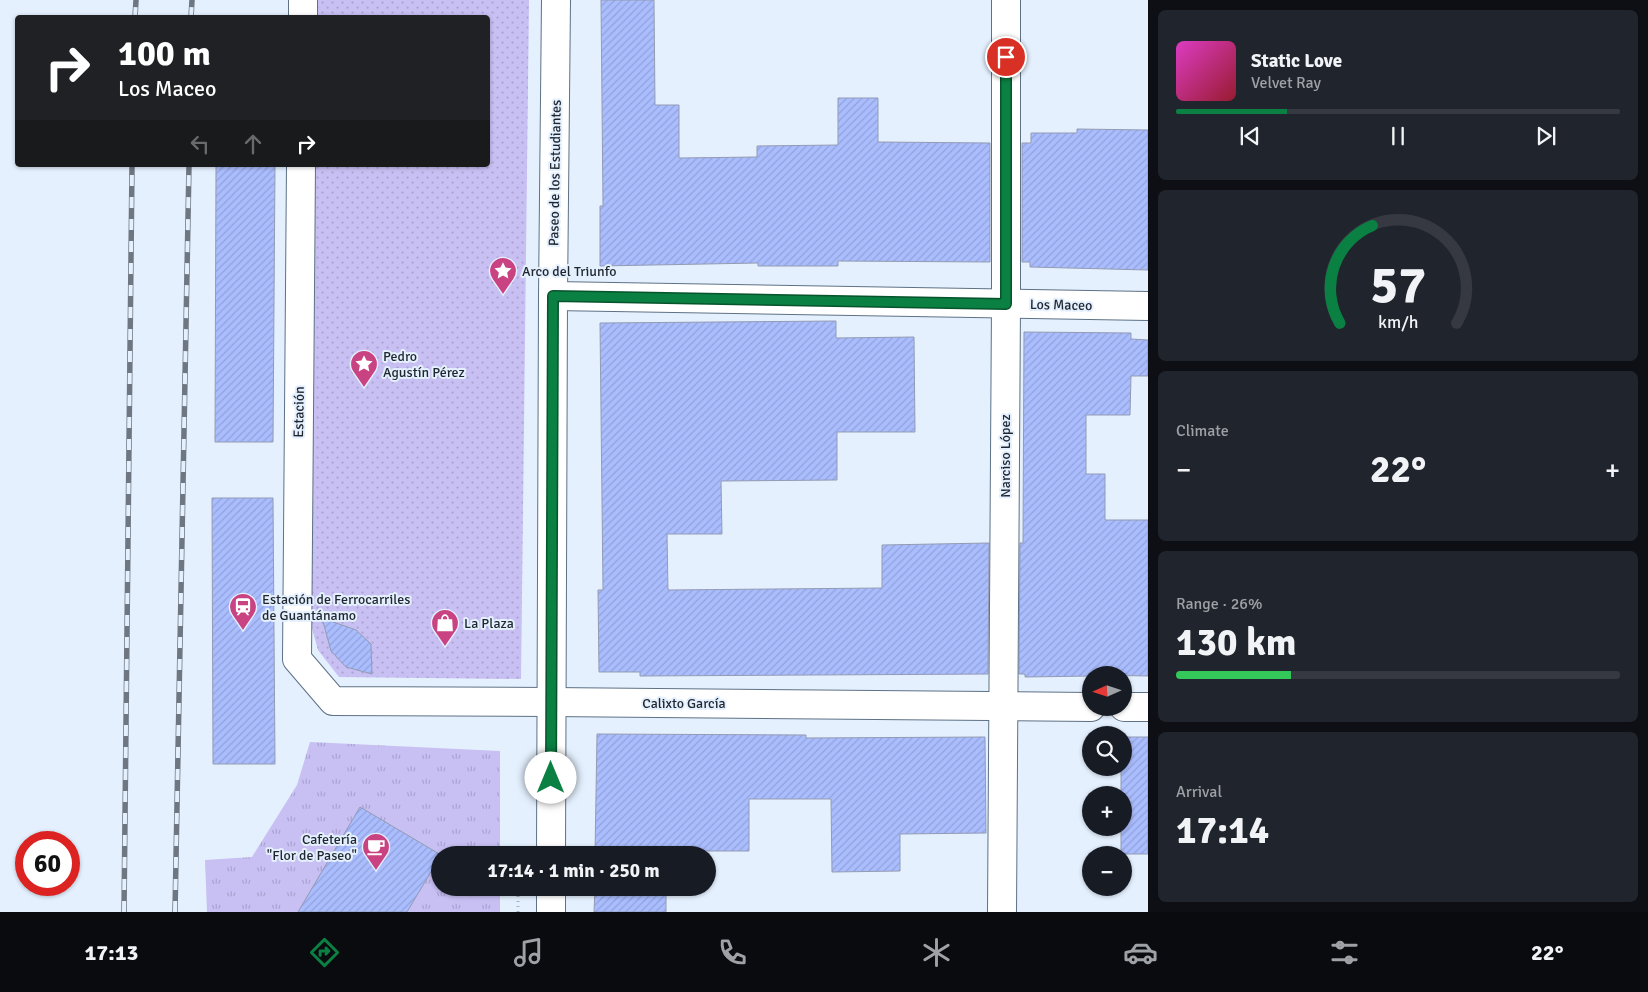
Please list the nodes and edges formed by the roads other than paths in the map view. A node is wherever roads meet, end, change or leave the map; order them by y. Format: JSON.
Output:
{"nodes":[{"id":1,"x":303,"y":0,"type":"edge"},
{"id":2,"x":556,"y":0,"type":"edge"},
{"id":3,"x":1006,"y":0,"type":"edge"},
{"id":4,"x":303,"y":15,"type":"edge"},
{"id":5,"x":302,"y":167,"type":"edge"},
{"id":6,"x":553,"y":296,"type":"junction"},
{"id":7,"x":1006,"y":304,"type":"junction"},
{"id":8,"x":1148,"y":306,"type":"edge"},
{"id":9,"x":296,"y":659,"type":"joint"},
{"id":10,"x":552,"y":702,"type":"junction"},
{"id":11,"x":1004,"y":706,"type":"junction"},
{"id":12,"x":1082,"y":707,"type":"edge"},
{"id":13,"x":1132,"y":707,"type":"edge"},
{"id":14,"x":1148,"y":707,"type":"edge"},
{"id":15,"x":551,"y":846,"type":"edge"},
{"id":16,"x":551,"y":896,"type":"edge"},
{"id":17,"x":551,"y":912,"type":"edge"},
{"id":18,"x":1002,"y":912,"type":"edge"}],
"edges":[{"from":1,"to":4,"type":"street"},
{"from":2,"to":6,"type":"street","name":"Paseo de los Estudiantes"},
{"from":3,"to":7,"type":"street","name":"Narciso López"},
{"from":5,"to":9,"type":"street","name":"Estación"},
{"from":6,"to":7,"type":"street","name":"Los Maceo"},
{"from":6,"to":10,"type":"street","name":"Paseo de los Estudiantes"},
{"from":7,"to":8,"type":"street","name":"Los Maceo"},
{"from":7,"to":11,"type":"street","name":"Narciso López"},
{"from":9,"to":10,"type":"street","name":"Calixto García"},
{"from":10,"to":11,"type":"street","name":"Calixto García"},
{"from":10,"to":15,"type":"street","name":"Paseo de los Estudiantes"},
{"from":11,"to":12,"type":"street","name":"Calixto García"},
{"from":11,"to":18,"type":"street","name":"Narciso López"},
{"from":13,"to":14,"type":"street"},
{"from":16,"to":17,"type":"street"}]}
